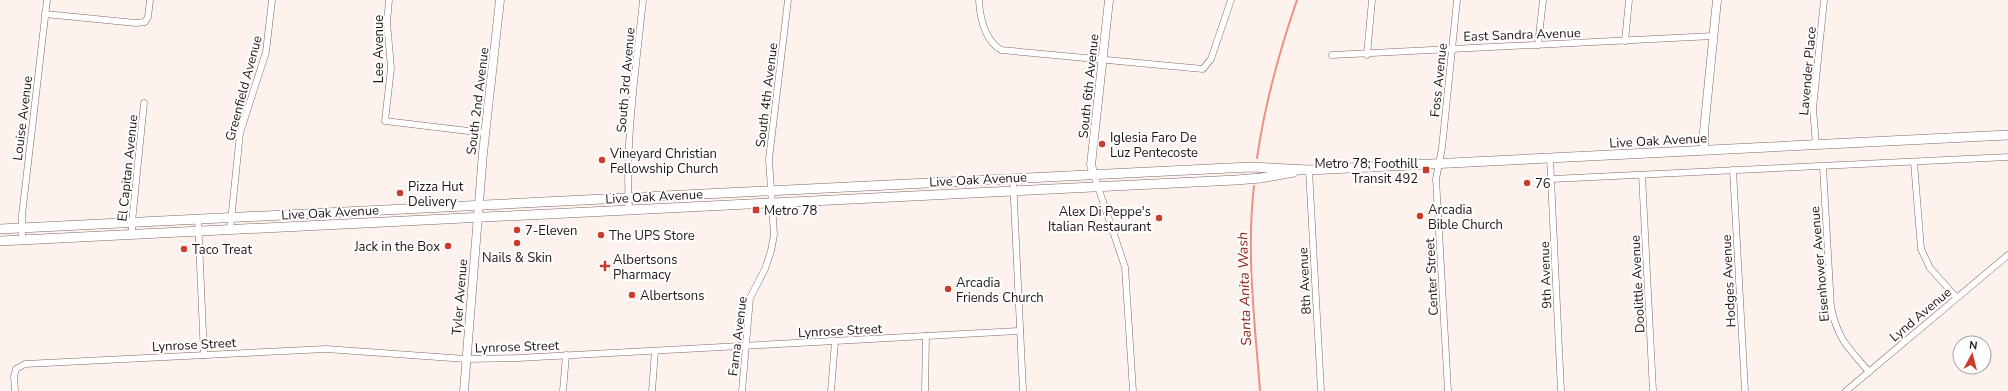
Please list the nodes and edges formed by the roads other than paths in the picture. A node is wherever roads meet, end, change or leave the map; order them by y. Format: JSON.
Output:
{"nodes":[{"id":1,"x":47,"y":0,"type":"edge"},
{"id":2,"x":150,"y":0,"type":"edge"},
{"id":3,"x":272,"y":0,"type":"edge"},
{"id":4,"x":389,"y":0,"type":"edge"},
{"id":5,"x":500,"y":0,"type":"edge"},
{"id":6,"x":643,"y":0,"type":"edge"},
{"id":7,"x":788,"y":0,"type":"edge"},
{"id":8,"x":979,"y":0,"type":"edge"},
{"id":9,"x":1109,"y":0,"type":"edge"},
{"id":10,"x":1231,"y":0,"type":"edge"},
{"id":11,"x":1372,"y":0,"type":"edge"},
{"id":12,"x":1457,"y":0,"type":"edge"},
{"id":13,"x":1543,"y":0,"type":"edge"},
{"id":14,"x":1629,"y":0,"type":"edge"},
{"id":15,"x":1717,"y":0,"type":"edge"},
{"id":16,"x":1824,"y":0,"type":"edge"},
{"id":17,"x":45,"y":14,"type":"junction"},
{"id":18,"x":1713,"y":36,"type":"junction"},
{"id":19,"x":1625,"y":41,"type":"junction"},
{"id":20,"x":1538,"y":45,"type":"junction"},
{"id":21,"x":1452,"y":49,"type":"junction"},
{"id":22,"x":1367,"y":55,"type":"junction"},
{"id":23,"x":1332,"y":56,"type":"dead end"},
{"id":24,"x":1103,"y":60,"type":"junction"},
{"id":25,"x":144,"y":103,"type":"dead end"},
{"id":26,"x":485,"y":133,"type":"junction"},
{"id":27,"x":2008,"y":135,"type":"edge"},
{"id":28,"x":1816,"y":144,"type":"junction"},
{"id":29,"x":1704,"y":150,"type":"junction"},
{"id":30,"x":2008,"y":157,"type":"edge"},
{"id":31,"x":1550,"y":158,"type":"junction"},
{"id":32,"x":1914,"y":162,"type":"junction"},
{"id":33,"x":1438,"y":163,"type":"junction"},
{"id":34,"x":1823,"y":167,"type":"junction"},
{"id":35,"x":1309,"y":170,"type":"junction"},
{"id":36,"x":1733,"y":170,"type":"junction"},
{"id":37,"x":1094,"y":175,"type":"junction"},
{"id":38,"x":1642,"y":175,"type":"junction"},
{"id":39,"x":1013,"y":179,"type":"junction"},
{"id":40,"x":1552,"y":179,"type":"junction"},
{"id":41,"x":1098,"y":187,"type":"junction"},
{"id":42,"x":1013,"y":191,"type":"junction"},
{"id":43,"x":772,"y":192,"type":"junction"},
{"id":44,"x":629,"y":198,"type":"junction"},
{"id":45,"x":772,"y":203,"type":"junction"},
{"id":46,"x":478,"y":206,"type":"junction"},
{"id":47,"x":630,"y":209,"type":"junction"},
{"id":48,"x":477,"y":217,"type":"junction"},
{"id":49,"x":230,"y":218,"type":"junction"},
{"id":50,"x":198,"y":219,"type":"junction"},
{"id":51,"x":132,"y":222,"type":"junction"},
{"id":52,"x":22,"y":228,"type":"junction"},
{"id":53,"x":0,"y":229,"type":"edge"},
{"id":54,"x":230,"y":230,"type":"junction"},
{"id":55,"x":198,"y":232,"type":"junction"},
{"id":56,"x":132,"y":234,"type":"junction"},
{"id":57,"x":22,"y":240,"type":"junction"},
{"id":58,"x":0,"y":241,"type":"edge"},
{"id":59,"x":2008,"y":255,"type":"edge"},
{"id":60,"x":1956,"y":297,"type":"junction"},
{"id":61,"x":1020,"y":331,"type":"junction"},
{"id":62,"x":926,"y":336,"type":"junction"},
{"id":63,"x":835,"y":342,"type":"junction"},
{"id":64,"x":746,"y":346,"type":"junction"},
{"id":65,"x":655,"y":351,"type":"junction"},
{"id":66,"x":204,"y":355,"type":"junction"},
{"id":67,"x":566,"y":355,"type":"junction"},
{"id":68,"x":466,"y":359,"type":"junction"},
{"id":69,"x":1869,"y":372,"type":"junction"},
{"id":70,"x":15,"y":391,"type":"edge"},
{"id":71,"x":464,"y":391,"type":"edge"},
{"id":72,"x":563,"y":391,"type":"edge"},
{"id":73,"x":652,"y":391,"type":"edge"},
{"id":74,"x":742,"y":391,"type":"edge"},
{"id":75,"x":831,"y":391,"type":"edge"},
{"id":76,"x":925,"y":391,"type":"edge"},
{"id":77,"x":1023,"y":391,"type":"edge"},
{"id":78,"x":1134,"y":391,"type":"edge"},
{"id":79,"x":1321,"y":391,"type":"edge"},
{"id":80,"x":1448,"y":391,"type":"edge"},
{"id":81,"x":1561,"y":391,"type":"edge"},
{"id":82,"x":1653,"y":391,"type":"edge"},
{"id":83,"x":1745,"y":391,"type":"edge"},
{"id":84,"x":1846,"y":391,"type":"edge"}],
"edges":[{"from":1,"to":17,"type":"street","name":"Louise Avenue"},
{"from":2,"to":17,"type":"street"},
{"from":3,"to":49,"type":"street","name":"Greenfield Avenue"},
{"from":4,"to":26,"type":"street","name":"Lee Avenue"},
{"from":5,"to":26,"type":"street","name":"South 2nd Avenue"},
{"from":6,"to":44,"type":"street","name":"South 3rd Avenue"},
{"from":7,"to":43,"type":"street","name":"South 4th Avenue"},
{"from":8,"to":24,"type":"street"},
{"from":9,"to":24,"type":"street","name":"South 6th Avenue"},
{"from":10,"to":24,"type":"street"},
{"from":11,"to":22,"type":"street"},
{"from":12,"to":21,"type":"street","name":"Foss Avenue"},
{"from":13,"to":20,"type":"street"},
{"from":14,"to":19,"type":"street"},
{"from":15,"to":18,"type":"street"},
{"from":16,"to":28,"type":"street","name":"Lavender Place"},
{"from":17,"to":52,"type":"street","name":"Louise Avenue"},
{"from":18,"to":19,"type":"street","name":"East Sandra Avenue"},
{"from":18,"to":29,"type":"street"},
{"from":19,"to":20,"type":"street","name":"East Sandra Avenue"},
{"from":20,"to":21,"type":"street","name":"East Sandra Avenue"},
{"from":21,"to":22,"type":"street","name":"East Sandra Avenue"},
{"from":21,"to":33,"type":"street","name":"Foss Avenue"},
{"from":22,"to":23,"type":"street","name":"East Sandra Avenue"},
{"from":24,"to":37,"type":"street","name":"South 6th Avenue"},
{"from":25,"to":51,"type":"street","name":"El Capitan Avenue"},
{"from":26,"to":46,"type":"street","name":"South 2nd Avenue"},
{"from":27,"to":28,"type":"main road","name":"Live Oak Avenue"},
{"from":28,"to":29,"type":"main road","name":"Live Oak Avenue"},
{"from":29,"to":31,"type":"main road","name":"Live Oak Avenue"},
{"from":30,"to":32,"type":"street"},
{"from":31,"to":33,"type":"main road","name":"Live Oak Avenue"},
{"from":31,"to":40,"type":"street","name":"9th Avenue"},
{"from":32,"to":34,"type":"street"},
{"from":32,"to":60,"type":"street"},
{"from":33,"to":35,"type":"main road","name":"Live Oak Avenue"},
{"from":33,"to":80,"type":"street","name":"Center Street"},
{"from":34,"to":36,"type":"street"},
{"from":34,"to":69,"type":"street","name":"Eisenhower Avenue"},
{"from":35,"to":37,"type":"main road","name":"Live Oak Avenue"},
{"from":35,"to":41,"type":"main road","name":"Live Oak Avenue"},
{"from":35,"to":79,"type":"street","name":"8th Avenue"},
{"from":36,"to":38,"type":"street"},
{"from":36,"to":83,"type":"street","name":"Hodges Avenue"},
{"from":37,"to":39,"type":"main road","name":"Live Oak Avenue"},
{"from":37,"to":41,"type":"street"},
{"from":38,"to":40,"type":"street"},
{"from":38,"to":82,"type":"street","name":"Doolittle Avenue"},
{"from":39,"to":42,"type":"street"},
{"from":39,"to":43,"type":"main road","name":"Live Oak Avenue"},
{"from":40,"to":81,"type":"street","name":"9th Avenue"},
{"from":41,"to":42,"type":"main road","name":"Live Oak Avenue"},
{"from":41,"to":78,"type":"street"},
{"from":42,"to":45,"type":"main road","name":"Live Oak Avenue"},
{"from":42,"to":61,"type":"street"},
{"from":43,"to":44,"type":"main road","name":"Live Oak Avenue"},
{"from":43,"to":45,"type":"street","name":"Farna Avenue"},
{"from":44,"to":46,"type":"main road","name":"Live Oak Avenue"},
{"from":44,"to":47,"type":"street","name":"South 3rd Avenue"},
{"from":45,"to":47,"type":"main road","name":"Live Oak Avenue"},
{"from":45,"to":64,"type":"street","name":"Farna Avenue"},
{"from":46,"to":48,"type":"street","name":"Tyler Avenue"},
{"from":46,"to":49,"type":"main road","name":"Live Oak Avenue"},
{"from":47,"to":48,"type":"main road","name":"Live Oak Avenue"},
{"from":48,"to":54,"type":"main road","name":"Live Oak Avenue"},
{"from":48,"to":68,"type":"street","name":"Tyler Avenue"},
{"from":49,"to":50,"type":"main road","name":"Live Oak Avenue"},
{"from":49,"to":54,"type":"street","name":"Greenfield Avenue"},
{"from":50,"to":51,"type":"main road","name":"Live Oak Avenue"},
{"from":50,"to":55,"type":"street"},
{"from":51,"to":52,"type":"main road","name":"Live Oak Avenue"},
{"from":51,"to":56,"type":"street","name":"El Capitan Avenue"},
{"from":52,"to":53,"type":"main road","name":"Live Oak Avenue"},
{"from":52,"to":57,"type":"street","name":"Louise Avenue"},
{"from":54,"to":55,"type":"main road","name":"Live Oak Avenue"},
{"from":55,"to":56,"type":"main road","name":"Live Oak Avenue"},
{"from":55,"to":66,"type":"street"},
{"from":56,"to":57,"type":"main road","name":"Live Oak Avenue"},
{"from":57,"to":58,"type":"main road","name":"Live Oak Avenue"},
{"from":59,"to":60,"type":"street","name":"Lynd Avenue"},
{"from":60,"to":69,"type":"street","name":"Lynd Avenue"},
{"from":61,"to":62,"type":"street","name":"Lynrose Street"},
{"from":61,"to":77,"type":"street"},
{"from":62,"to":63,"type":"street","name":"Lynrose Street"},
{"from":62,"to":76,"type":"street"},
{"from":63,"to":64,"type":"street","name":"Lynrose Street"},
{"from":63,"to":75,"type":"street"},
{"from":64,"to":65,"type":"street","name":"Lynrose Street"},
{"from":64,"to":74,"type":"street","name":"Farna Avenue"},
{"from":65,"to":67,"type":"street","name":"Lynrose Street"},
{"from":65,"to":73,"type":"street"},
{"from":66,"to":68,"type":"street","name":"Lynrose Street"},
{"from":66,"to":70,"type":"street","name":"Lynrose Street"},
{"from":67,"to":68,"type":"street","name":"Lynrose Street"},
{"from":67,"to":72,"type":"street"},
{"from":68,"to":71,"type":"street","name":"Tyler Avenue"},
{"from":69,"to":84,"type":"street","name":"Lynd Avenue"}]}
